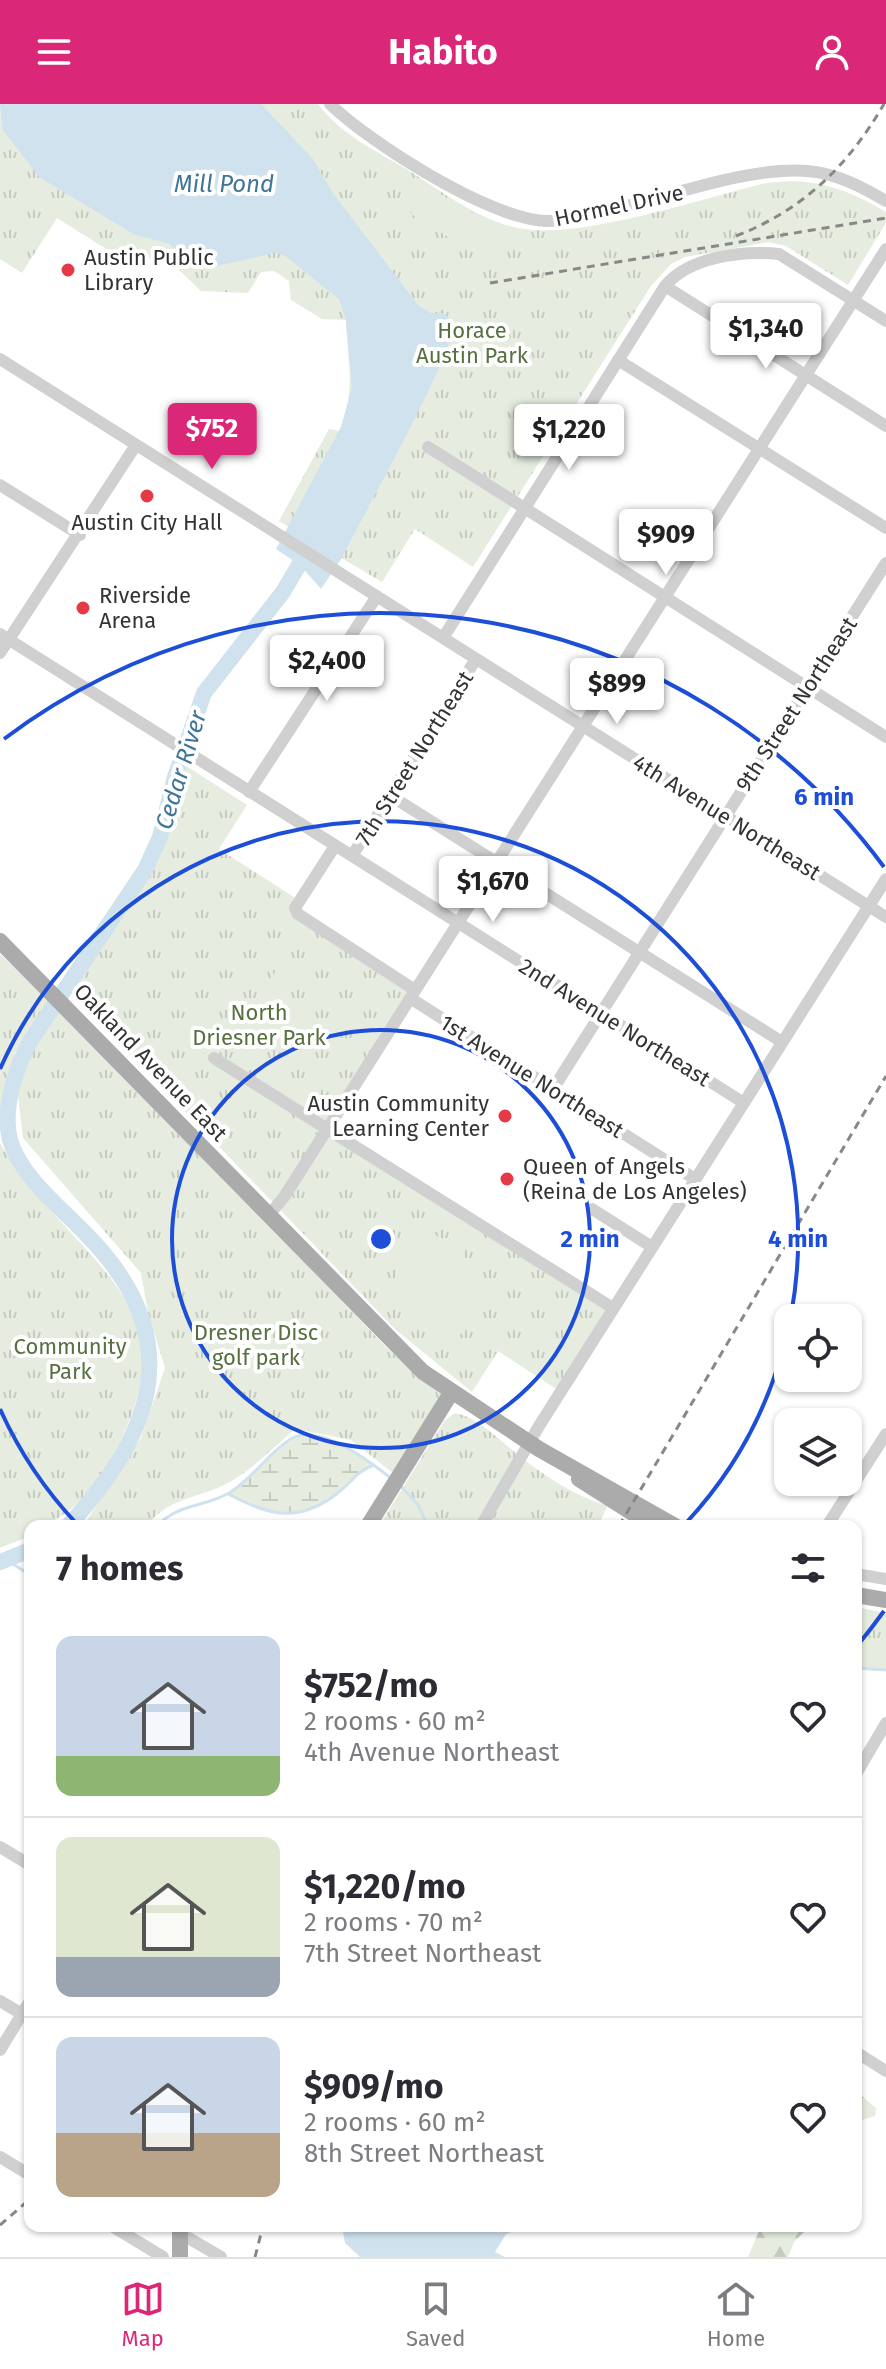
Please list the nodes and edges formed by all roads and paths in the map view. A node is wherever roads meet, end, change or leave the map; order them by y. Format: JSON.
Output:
{"nodes":[{"id":1,"x":330,"y":104,"type":"edge"},
{"id":2,"x":886,"y":201,"type":"edge"},
{"id":3,"x":886,"y":249,"type":"edge"},
{"id":4,"x":665,"y":286,"type":"junction"},
{"id":5,"x":853,"y":301,"type":"junction"},
{"id":6,"x":886,"y":321,"type":"edge"},
{"id":7,"x":0,"y":359,"type":"edge"},
{"id":8,"x":618,"y":360,"type":"junction"},
{"id":9,"x":806,"y":375,"type":"junction"},
{"id":10,"x":886,"y":426,"type":"edge"},
{"id":11,"x":136,"y":445,"type":"junction"},
{"id":12,"x":428,"y":447,"type":"dead end"},
{"id":13,"x":759,"y":449,"type":"junction"},
{"id":14,"x":0,"y":485,"type":"edge"},
{"id":15,"x":524,"y":509,"type":"junction"},
{"id":16,"x":886,"y":528,"type":"edge"},
{"id":17,"x":80,"y":535,"type":"junction"},
{"id":18,"x":886,"y":563,"type":"edge"},
{"id":19,"x":377,"y":596,"type":"junction"},
{"id":20,"x":664,"y":597,"type":"junction"},
{"id":21,"x":4,"y":636,"type":"edge"},
{"id":22,"x":443,"y":638,"type":"junction"},
{"id":23,"x":0,"y":653,"type":"edge"},
{"id":24,"x":476,"y":659,"type":"junction"},
{"id":25,"x":807,"y":687,"type":"junction"},
{"id":26,"x":583,"y":726,"type":"junction"},
{"id":27,"x":886,"y":737,"type":"edge"},
{"id":28,"x":249,"y":792,"type":"junction"},
{"id":29,"x":391,"y":796,"type":"junction"},
{"id":30,"x":725,"y":816,"type":"junction"},
{"id":31,"x":335,"y":846,"type":"junction"},
{"id":32,"x":352,"y":856,"type":"junction"},
{"id":33,"x":495,"y":862,"type":"junction"},
{"id":34,"x":886,"y":879,"type":"edge"},
{"id":35,"x":868,"y":906,"type":"junction"},
{"id":36,"x":295,"y":908,"type":"joint"},
{"id":37,"x":886,"y":917,"type":"edge"},
{"id":38,"x":456,"y":922,"type":"junction"},
{"id":39,"x":0,"y":941,"type":"edge"},
{"id":40,"x":640,"y":951,"type":"junction"},
{"id":41,"x":412,"y":994,"type":"junction"},
{"id":42,"x":601,"y":1013,"type":"junction"},
{"id":43,"x":782,"y":1042,"type":"junction"},
{"id":44,"x":214,"y":1058,"type":"dead end"},
{"id":45,"x":553,"y":1089,"type":"junction"},
{"id":46,"x":744,"y":1103,"type":"junction"},
{"id":47,"x":326,"y":1129,"type":"junction"},
{"id":48,"x":695,"y":1179,"type":"junction"},
{"id":49,"x":592,"y":1209,"type":"dead end"},
{"id":50,"x":269,"y":1215,"type":"junction"},
{"id":51,"x":652,"y":1247,"type":"junction"},
{"id":52,"x":613,"y":1308,"type":"junction"},
{"id":53,"x":451,"y":1393,"type":"junction"},
{"id":54,"x":886,"y":1434,"type":"edge"},
{"id":55,"x":529,"y":1443,"type":"junction"},
{"id":56,"x":549,"y":1456,"type":"junction"},
{"id":57,"x":372,"y":1519,"type":"edge"},
{"id":58,"x":484,"y":1520,"type":"edge"},
{"id":59,"x":643,"y":1520,"type":"edge"},
{"id":60,"x":665,"y":1520,"type":"edge"},
{"id":61,"x":831,"y":1520,"type":"edge"},
{"id":62,"x":862,"y":1575,"type":"edge"},
{"id":63,"x":886,"y":1579,"type":"edge"},
{"id":64,"x":862,"y":1596,"type":"edge"},
{"id":65,"x":886,"y":1600,"type":"edge"},
{"id":66,"x":886,"y":1723,"type":"edge"},
{"id":67,"x":862,"y":1764,"type":"edge"},
{"id":68,"x":0,"y":1847,"type":"edge"},
{"id":69,"x":24,"y":1861,"type":"edge"},
{"id":70,"x":0,"y":2001,"type":"edge"},
{"id":71,"x":24,"y":2011,"type":"edge"},
{"id":72,"x":22,"y":2014,"type":"junction"},
{"id":73,"x":0,"y":2050,"type":"edge"},
{"id":74,"x":862,"y":2056,"type":"edge"},
{"id":75,"x":886,"y":2071,"type":"edge"},
{"id":76,"x":0,"y":2157,"type":"edge"},
{"id":77,"x":24,"y":2171,"type":"edge"},
{"id":78,"x":122,"y":2232,"type":"edge"},
{"id":79,"x":180,"y":2232,"type":"edge"},
{"id":80,"x":183,"y":2232,"type":"edge"},
{"id":81,"x":163,"y":2257,"type":"edge"},
{"id":82,"x":180,"y":2257,"type":"edge"},
{"id":83,"x":221,"y":2257,"type":"edge"}],
"edges":[{"from":1,"to":2,"type":"street","name":"Hormel Drive"},
{"from":3,"to":5,"type":"street"},
{"from":4,"to":5,"type":"street","name":"7th Street Northeast"},
{"from":4,"to":8,"type":"street","name":"7th Street Northeast"},
{"from":4,"to":9,"type":"street"},
{"from":5,"to":6,"type":"street"},
{"from":5,"to":9,"type":"street"},
{"from":7,"to":11,"type":"street","name":"4th Avenue Northeast"},
{"from":8,"to":13,"type":"street"},
{"from":8,"to":15,"type":"street","name":"7th Street Northeast"},
{"from":9,"to":10,"type":"street"},
{"from":9,"to":13,"type":"street"},
{"from":11,"to":17,"type":"street"},
{"from":11,"to":19,"type":"street","name":"4th Avenue Northeast"},
{"from":12,"to":15,"type":"street"},
{"from":13,"to":16,"type":"street"},
{"from":13,"to":20,"type":"street"},
{"from":14,"to":17,"type":"street"},
{"from":15,"to":20,"type":"street"},
{"from":15,"to":22,"type":"street","name":"7th Street Northeast"},
{"from":17,"to":21,"type":"street"},
{"from":18,"to":25,"type":"street","name":"9th Street Northeast"},
{"from":19,"to":22,"type":"street","name":"4th Avenue Northeast"},
{"from":19,"to":28,"type":"street"},
{"from":20,"to":25,"type":"street"},
{"from":20,"to":26,"type":"street"},
{"from":21,"to":23,"type":"street"},
{"from":21,"to":28,"type":"street","name":"2nd Avenue Northeast"},
{"from":22,"to":24,"type":"street","name":"4th Avenue Northeast"},
{"from":24,"to":26,"type":"street","name":"4th Avenue Northeast"},
{"from":24,"to":29,"type":"street","name":"7th Street Northeast"},
{"from":25,"to":27,"type":"street"},
{"from":25,"to":30,"type":"street","name":"9th Street Northeast"},
{"from":26,"to":30,"type":"street","name":"4th Avenue Northeast"},
{"from":26,"to":33,"type":"street"},
{"from":28,"to":31,"type":"street","name":"2nd Avenue Northeast"},
{"from":29,"to":32,"type":"street","name":"7th Street Northeast"},
{"from":29,"to":33,"type":"street"},
{"from":30,"to":35,"type":"street","name":"4th Avenue Northeast"},
{"from":30,"to":40,"type":"street","name":"9th Street Northeast"},
{"from":31,"to":32,"type":"street","name":"2nd Avenue Northeast"},
{"from":31,"to":36,"type":"street","name":"7th Street Northeast"},
{"from":32,"to":38,"type":"street","name":"2nd Avenue Northeast"},
{"from":33,"to":38,"type":"street"},
{"from":33,"to":40,"type":"street"},
{"from":34,"to":35,"type":"street"},
{"from":35,"to":37,"type":"street","name":"4th Avenue Northeast"},
{"from":35,"to":43,"type":"street"},
{"from":36,"to":41,"type":"street","name":"1st Avenue Northeast"},
{"from":38,"to":41,"type":"street"},
{"from":38,"to":42,"type":"street","name":"2nd Avenue Northeast"},
{"from":39,"to":50,"type":"main road","name":"Oakland Avenue East"},
{"from":40,"to":42,"type":"street","name":"9th Street Northeast"},
{"from":40,"to":43,"type":"street"},
{"from":41,"to":45,"type":"street","name":"1st Avenue Northeast"},
{"from":41,"to":47,"type":"street"},
{"from":42,"to":45,"type":"street","name":"9th Street Northeast"},
{"from":42,"to":46,"type":"street","name":"2nd Avenue Northeast"},
{"from":43,"to":46,"type":"street"},
{"from":44,"to":47,"type":"street"},
{"from":45,"to":48,"type":"street","name":"1st Avenue Northeast"},
{"from":46,"to":48,"type":"street"},
{"from":47,"to":50,"type":"street"},
{"from":47,"to":52,"type":"street"},
{"from":48,"to":51,"type":"street"},
{"from":49,"to":51,"type":"street"},
{"from":50,"to":53,"type":"main road","name":"Oakland Avenue East"},
{"from":51,"to":52,"type":"street"},
{"from":52,"to":55,"type":"street"},
{"from":53,"to":55,"type":"main road","name":"Oakland Avenue East"},
{"from":53,"to":57,"type":"main road"},
{"from":54,"to":61,"type":"street"},
{"from":55,"to":56,"type":"main road","name":"Oakland Avenue East"},
{"from":55,"to":58,"type":"street"},
{"from":56,"to":59,"type":"main road"},
{"from":56,"to":60,"type":"main road"},
{"from":62,"to":63,"type":"street"},
{"from":64,"to":65,"type":"main road"},
{"from":66,"to":67,"type":"street"},
{"from":68,"to":69,"type":"street"},
{"from":70,"to":72,"type":"street"},
{"from":71,"to":72,"type":"street"},
{"from":72,"to":73,"type":"street"},
{"from":74,"to":75,"type":"street"},
{"from":76,"to":77,"type":"street"},
{"from":78,"to":81,"type":"street"},
{"from":79,"to":82,"type":"main road"},
{"from":80,"to":83,"type":"street"}]}
